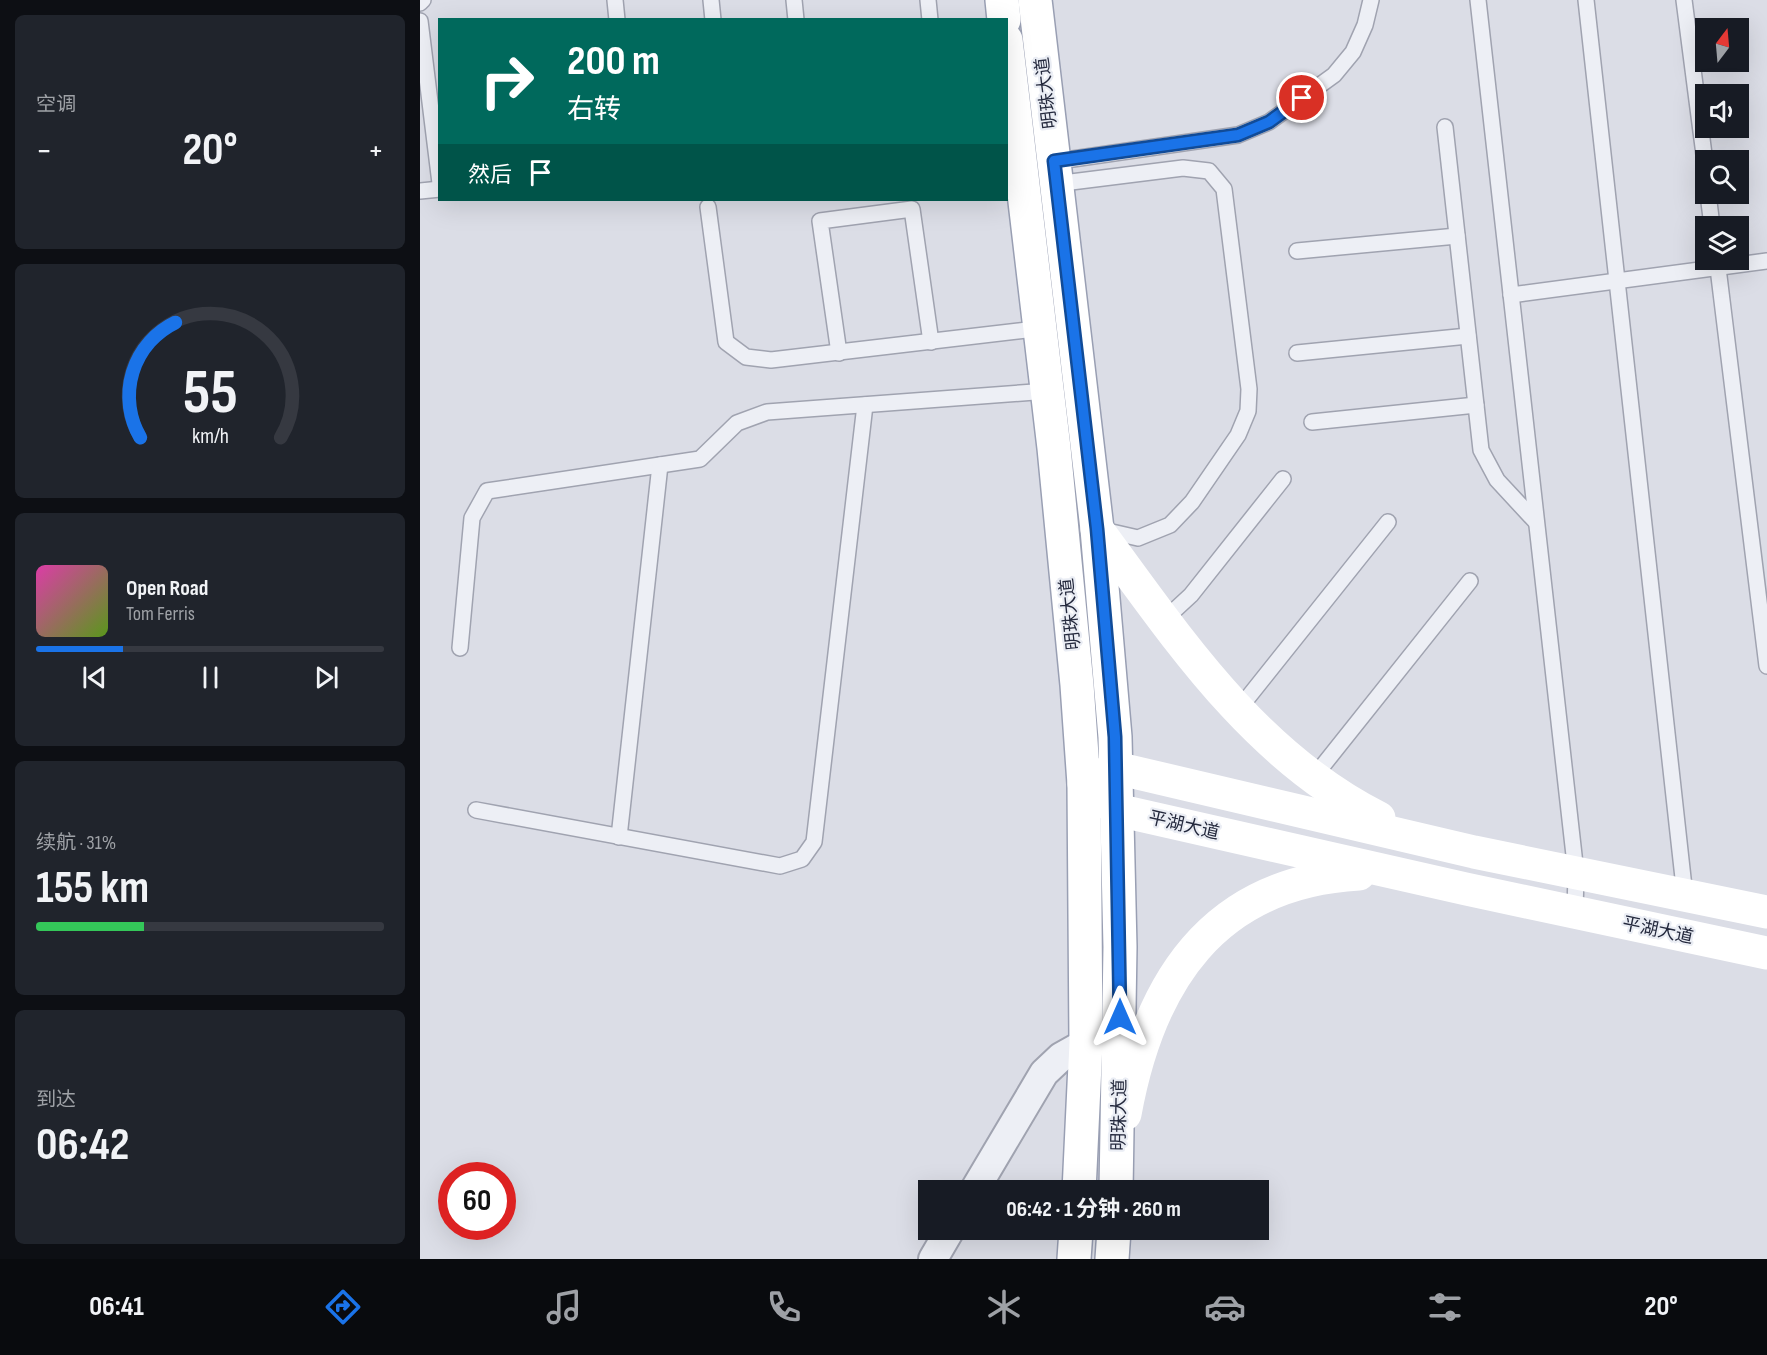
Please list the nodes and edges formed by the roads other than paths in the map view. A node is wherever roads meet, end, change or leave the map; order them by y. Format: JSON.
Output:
{"nodes":[{"id":1,"x":615,"y":0,"type":"edge"},
{"id":2,"x":711,"y":0,"type":"edge"},
{"id":3,"x":794,"y":0,"type":"edge"},
{"id":4,"x":928,"y":0,"type":"edge"},
{"id":5,"x":1002,"y":0,"type":"edge"},
{"id":6,"x":1035,"y":0,"type":"edge"},
{"id":7,"x":1371,"y":0,"type":"edge"},
{"id":8,"x":1478,"y":0,"type":"edge"},
{"id":9,"x":1586,"y":0,"type":"edge"},
{"id":10,"x":1684,"y":0,"type":"edge"},
{"id":11,"x":617,"y":18,"type":"edge"},
{"id":12,"x":713,"y":18,"type":"edge"},
{"id":13,"x":796,"y":18,"type":"edge"},
{"id":14,"x":930,"y":18,"type":"edge"},
{"id":15,"x":1004,"y":18,"type":"edge"},
{"id":16,"x":420,"y":21,"type":"edge"},
{"id":17,"x":1008,"y":48,"type":"edge"},
{"id":18,"x":1445,"y":127,"type":"dead end"},
{"id":19,"x":1703,"y":150,"type":"edge"},
{"id":20,"x":438,"y":167,"type":"edge"},
{"id":21,"x":1042,"y":177,"type":"junction"},
{"id":22,"x":438,"y":189,"type":"edge"},
{"id":23,"x":420,"y":191,"type":"edge"},
{"id":24,"x":708,"y":207,"type":"dead end"},
{"id":25,"x":1457,"y":236,"type":"junction"},
{"id":26,"x":1297,"y":251,"type":"dead end"},
{"id":27,"x":1767,"y":261,"type":"edge"},
{"id":28,"x":1749,"y":262,"type":"edge"},
{"id":29,"x":1695,"y":267,"type":"edge"},
{"id":30,"x":1718,"y":270,"type":"edge"},
{"id":31,"x":1617,"y":281,"type":"junction"},
{"id":32,"x":1511,"y":295,"type":"junction"},
{"id":33,"x":1073,"y":324,"type":"junction"},
{"id":34,"x":1040,"y":329,"type":"junction"},
{"id":35,"x":1468,"y":336,"type":"junction"},
{"id":36,"x":931,"y":342,"type":"junction"},
{"id":37,"x":839,"y":353,"type":"junction"},
{"id":38,"x":1297,"y":353,"type":"dead end"},
{"id":39,"x":1048,"y":391,"type":"junction"},
{"id":40,"x":865,"y":405,"type":"junction"},
{"id":41,"x":1476,"y":405,"type":"junction"},
{"id":42,"x":1312,"y":422,"type":"dead end"},
{"id":43,"x":660,"y":465,"type":"junction"},
{"id":44,"x":1283,"y":479,"type":"dead end"},
{"id":45,"x":1388,"y":522,"type":"dead end"},
{"id":46,"x":1536,"y":522,"type":"junction"},
{"id":47,"x":1097,"y":529,"type":"junction"},
{"id":48,"x":1470,"y":581,"type":"dead end"},
{"id":49,"x":1164,"y":620,"type":"junction"},
{"id":50,"x":460,"y":648,"type":"dead end"},
{"id":51,"x":1767,"y":666,"type":"edge"},
{"id":52,"x":1238,"y":710,"type":"junction"},
{"id":53,"x":1116,"y":768,"type":"junction"},
{"id":54,"x":1313,"y":778,"type":"junction"},
{"id":55,"x":1084,"y":784,"type":"junction"},
{"id":56,"x":476,"y":810,"type":"dead end"},
{"id":57,"x":1117,"y":810,"type":"junction"},
{"id":58,"x":619,"y":837,"type":"junction"},
{"id":59,"x":1474,"y":852,"type":"junction"},
{"id":60,"x":1576,"y":873,"type":"junction"},
{"id":61,"x":1466,"y":889,"type":"junction"},
{"id":62,"x":1685,"y":896,"type":"junction"},
{"id":63,"x":1575,"y":912,"type":"junction"},
{"id":64,"x":1767,"y":912,"type":"edge"},
{"id":65,"x":1767,"y":953,"type":"edge"},
{"id":66,"x":1086,"y":1043,"type":"junction"},
{"id":67,"x":1118,"y":1158,"type":"junction"},
{"id":68,"x":981,"y":1180,"type":"edge"},
{"id":69,"x":1080,"y":1180,"type":"edge"},
{"id":70,"x":1117,"y":1180,"type":"edge"},
{"id":71,"x":944,"y":1240,"type":"edge"},
{"id":72,"x":1075,"y":1240,"type":"edge"},
{"id":73,"x":1113,"y":1240,"type":"edge"},
{"id":74,"x":933,"y":1259,"type":"edge"},
{"id":75,"x":1074,"y":1259,"type":"edge"},
{"id":76,"x":1112,"y":1259,"type":"edge"}],
"edges":[{"from":1,"to":11,"type":"lane"},
{"from":2,"to":12,"type":"lane"},
{"from":3,"to":13,"type":"lane"},
{"from":4,"to":14,"type":"lane"},
{"from":5,"to":15,"type":"main road"},
{"from":6,"to":21,"type":"main road","name":"明珠大道"},
{"from":7,"to":21,"type":"lane"},
{"from":8,"to":32,"type":"lane"},
{"from":9,"to":31,"type":"lane"},
{"from":10,"to":19,"type":"lane"},
{"from":16,"to":20,"type":"lane"},
{"from":17,"to":21,"type":"main road","name":"明珠大道"},
{"from":18,"to":25,"type":"lane"},
{"from":21,"to":33,"type":"main road","name":"明珠大道"},
{"from":21,"to":34,"type":"main road","name":"明珠大道"},
{"from":21,"to":47,"type":"lane"},
{"from":22,"to":23,"type":"lane"},
{"from":24,"to":37,"type":"lane"},
{"from":25,"to":26,"type":"lane"},
{"from":25,"to":35,"type":"lane"},
{"from":27,"to":28,"type":"lane"},
{"from":29,"to":31,"type":"lane"},
{"from":30,"to":51,"type":"lane"},
{"from":31,"to":32,"type":"lane"},
{"from":31,"to":62,"type":"lane"},
{"from":32,"to":46,"type":"lane"},
{"from":33,"to":34,"type":"lane"},
{"from":33,"to":47,"type":"main road","name":"明珠大道"},
{"from":34,"to":36,"type":"lane"},
{"from":34,"to":39,"type":"main road","name":"明珠大道"},
{"from":35,"to":38,"type":"lane"},
{"from":35,"to":41,"type":"lane"},
{"from":36,"to":37,"type":"lane"},
{"from":36,"to":37,"type":"lane"},
{"from":39,"to":40,"type":"lane"},
{"from":39,"to":55,"type":"main road","name":"明珠大道"},
{"from":40,"to":43,"type":"lane"},
{"from":40,"to":58,"type":"lane"},
{"from":41,"to":42,"type":"lane"},
{"from":41,"to":46,"type":"lane"},
{"from":43,"to":50,"type":"lane"},
{"from":43,"to":58,"type":"lane"},
{"from":44,"to":49,"type":"lane"},
{"from":45,"to":52,"type":"lane"},
{"from":46,"to":60,"type":"lane"},
{"from":47,"to":49,"type":"main road"},
{"from":47,"to":53,"type":"main road","name":"明珠大道"},
{"from":48,"to":54,"type":"lane"},
{"from":49,"to":52,"type":"main road"},
{"from":52,"to":54,"type":"main road"},
{"from":53,"to":55,"type":"main road"},
{"from":53,"to":57,"type":"main road","name":"明珠大道"},
{"from":53,"to":59,"type":"main road"},
{"from":54,"to":59,"type":"main road"},
{"from":55,"to":57,"type":"main road","name":"平湖大道"},
{"from":55,"to":66,"type":"main road","name":"明珠大道"},
{"from":56,"to":58,"type":"lane"},
{"from":57,"to":61,"type":"main road","name":"平湖大道"},
{"from":57,"to":67,"type":"main road","name":"明珠大道"},
{"from":59,"to":60,"type":"main road"},
{"from":60,"to":62,"type":"main road"},
{"from":60,"to":63,"type":"lane"},
{"from":61,"to":63,"type":"main road","name":"平湖大道"},
{"from":61,"to":67,"type":"main road"},
{"from":62,"to":64,"type":"main road"},
{"from":63,"to":65,"type":"main road","name":"平湖大道"},
{"from":66,"to":68,"type":"street"},
{"from":66,"to":69,"type":"main road","name":"明珠大道"},
{"from":67,"to":70,"type":"main road","name":"明珠大道"},
{"from":71,"to":74,"type":"street"},
{"from":72,"to":75,"type":"main road"},
{"from":73,"to":76,"type":"main road"}]}
